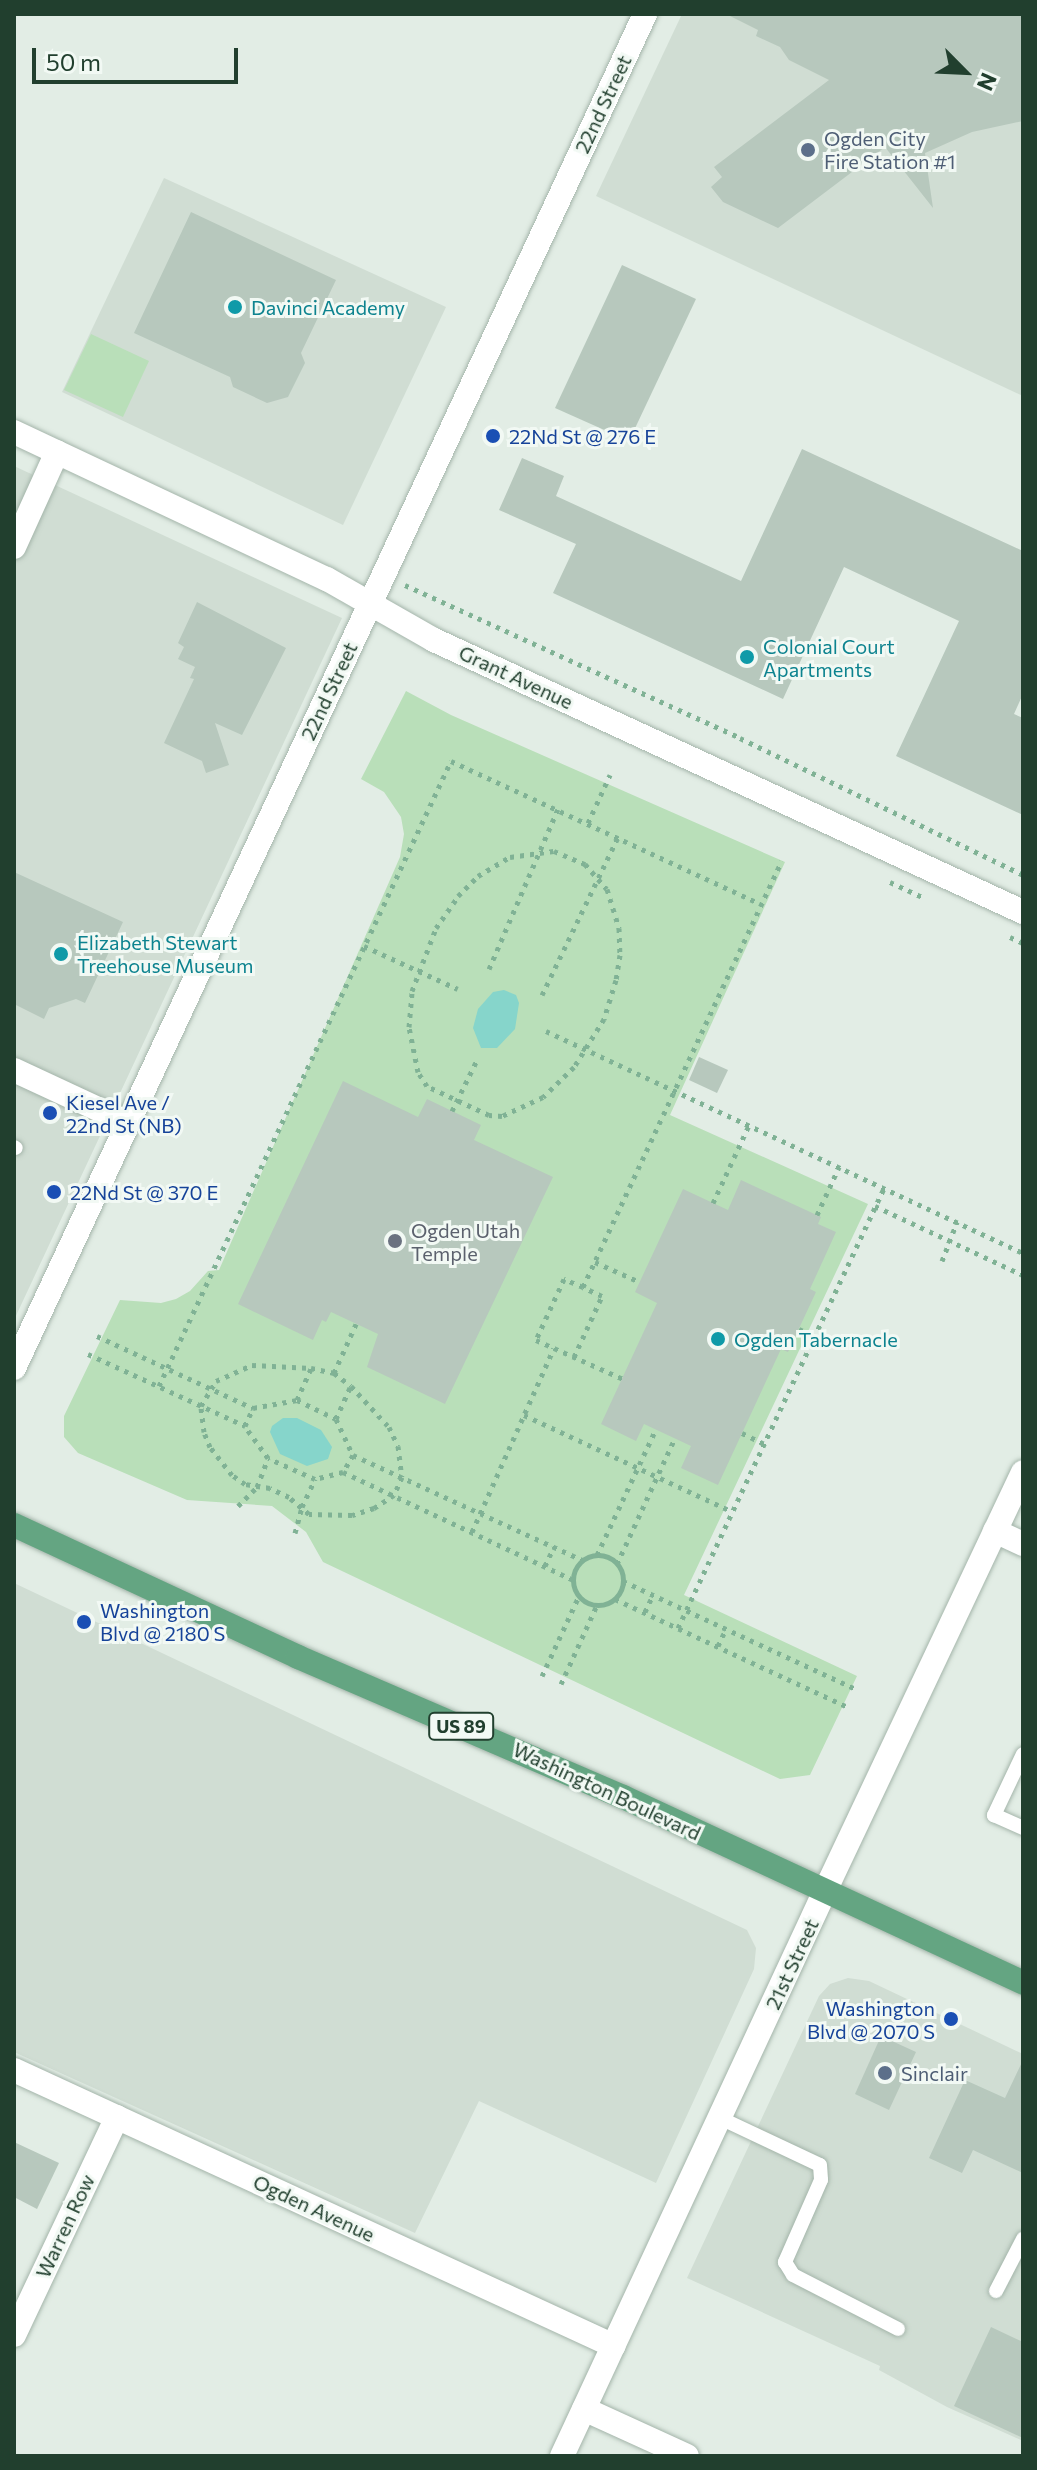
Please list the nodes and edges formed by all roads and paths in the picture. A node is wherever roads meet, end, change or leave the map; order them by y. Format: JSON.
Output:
{"nodes":[{"id":1,"x":645,"y":14,"type":"edge"},
{"id":2,"x":14,"y":432,"type":"edge"},
{"id":3,"x":57,"y":452,"type":"junction"},
{"id":4,"x":14,"y":547,"type":"edge"},
{"id":5,"x":383,"y":575,"type":"junction"},
{"id":6,"x":370,"y":604,"type":"junction"},
{"id":7,"x":610,"y":775,"type":"dead end"},
{"id":8,"x":558,"y":809,"type":"junction"},
{"id":9,"x":588,"y":823,"type":"junction"},
{"id":10,"x":618,"y":837,"type":"junction"},
{"id":11,"x":540,"y":851,"type":"junction"},
{"id":12,"x":782,"y":861,"type":"dead end"},
{"id":13,"x":1023,"y":875,"type":"edge"},
{"id":14,"x":599,"y":876,"type":"junction"},
{"id":15,"x":761,"y":904,"type":"junction"},
{"id":16,"x":1023,"y":912,"type":"edge"},
{"id":17,"x":364,"y":946,"type":"junction"},
{"id":18,"x":489,"y":969,"type":"dead end"},
{"id":19,"x":419,"y":971,"type":"junction"},
{"id":20,"x":458,"y":989,"type":"dead end"},
{"id":21,"x":542,"y":995,"type":"dead end"},
{"id":22,"x":546,"y":1031,"type":"dead end"},
{"id":23,"x":586,"y":1050,"type":"junction"},
{"id":24,"x":476,"y":1062,"type":"dead end"},
{"id":25,"x":14,"y":1070,"type":"edge"},
{"id":26,"x":675,"y":1091,"type":"junction"},
{"id":27,"x":458,"y":1100,"type":"junction"},
{"id":28,"x":452,"y":1111,"type":"dead end"},
{"id":29,"x":128,"y":1123,"type":"junction"},
{"id":30,"x":749,"y":1125,"type":"junction"},
{"id":31,"x":839,"y":1167,"type":"junction"},
{"id":32,"x":884,"y":1188,"type":"junction"},
{"id":33,"x":713,"y":1203,"type":"dead end"},
{"id":34,"x":875,"y":1206,"type":"junction"},
{"id":35,"x":817,"y":1215,"type":"dead end"},
{"id":36,"x":957,"y":1222,"type":"junction"},
{"id":37,"x":948,"y":1241,"type":"junction"},
{"id":38,"x":1023,"y":1253,"type":"edge"},
{"id":39,"x":942,"y":1261,"type":"dead end"},
{"id":40,"x":595,"y":1262,"type":"junction"},
{"id":41,"x":1023,"y":1275,"type":"edge"},
{"id":42,"x":640,"y":1282,"type":"dead end"},
{"id":43,"x":583,"y":1287,"type":"junction"},
{"id":44,"x":356,"y":1324,"type":"dead end"},
{"id":45,"x":799,"y":1329,"type":"dead end"},
{"id":46,"x":97,"y":1336,"type":"dead end"},
{"id":47,"x":815,"y":1336,"type":"junction"},
{"id":48,"x":554,"y":1348,"type":"junction"},
{"id":49,"x":88,"y":1354,"type":"dead end"},
{"id":50,"x":574,"y":1357,"type":"junction"},
{"id":51,"x":14,"y":1368,"type":"edge"},
{"id":52,"x":167,"y":1368,"type":"junction"},
{"id":53,"x":311,"y":1368,"type":"junction"},
{"id":54,"x":334,"y":1373,"type":"junction"},
{"id":55,"x":623,"y":1379,"type":"dead end"},
{"id":56,"x":159,"y":1386,"type":"junction"},
{"id":57,"x":351,"y":1386,"type":"junction"},
{"id":58,"x":210,"y":1388,"type":"junction"},
{"id":59,"x":297,"y":1400,"type":"junction"},
{"id":60,"x":201,"y":1406,"type":"junction"},
{"id":61,"x":253,"y":1408,"type":"junction"},
{"id":62,"x":524,"y":1415,"type":"junction"},
{"id":63,"x":336,"y":1419,"type":"junction"},
{"id":64,"x":245,"y":1426,"type":"junction"},
{"id":65,"x":656,"y":1429,"type":"dead end"},
{"id":66,"x":742,"y":1433,"type":"dead end"},
{"id":67,"x":675,"y":1438,"type":"dead end"},
{"id":68,"x":765,"y":1444,"type":"junction"},
{"id":69,"x":353,"y":1455,"type":"junction"},
{"id":70,"x":268,"y":1458,"type":"junction"},
{"id":71,"x":638,"y":1467,"type":"junction"},
{"id":72,"x":343,"y":1472,"type":"junction"},
{"id":73,"x":1023,"y":1472,"type":"edge"},
{"id":74,"x":658,"y":1476,"type":"junction"},
{"id":75,"x":402,"y":1477,"type":"junction"},
{"id":76,"x":315,"y":1479,"type":"junction"},
{"id":77,"x":257,"y":1487,"type":"junction"},
{"id":78,"x":394,"y":1495,"type":"junction"},
{"id":79,"x":238,"y":1506,"type":"dead end"},
{"id":80,"x":302,"y":1507,"type":"junction"},
{"id":81,"x":733,"y":1512,"type":"junction"},
{"id":82,"x":480,"y":1513,"type":"junction"},
{"id":83,"x":14,"y":1525,"type":"edge"},
{"id":84,"x":995,"y":1531,"type":"junction"},
{"id":85,"x":472,"y":1532,"type":"junction"},
{"id":86,"x":295,"y":1533,"type":"dead end"},
{"id":87,"x":1023,"y":1544,"type":"edge"},
{"id":88,"x":554,"y":1547,"type":"junction"},
{"id":89,"x":597,"y":1556,"type":"junction"},
{"id":90,"x":584,"y":1561,"type":"junction"},
{"id":91,"x":617,"y":1564,"type":"junction"},
{"id":92,"x":545,"y":1566,"type":"junction"},
{"id":93,"x":574,"y":1580,"type":"junction"},
{"id":94,"x":623,"y":1581,"type":"junction"},
{"id":95,"x":654,"y":1595,"type":"junction"},
{"id":96,"x":579,"y":1596,"type":"junction"},
{"id":97,"x":615,"y":1599,"type":"junction"},
{"id":98,"x":597,"y":1605,"type":"junction"},
{"id":99,"x":687,"y":1610,"type":"junction"},
{"id":100,"x":645,"y":1612,"type":"junction"},
{"id":101,"x":678,"y":1628,"type":"junction"},
{"id":102,"x":726,"y":1629,"type":"junction"},
{"id":103,"x":718,"y":1646,"type":"junction"},
{"id":104,"x":542,"y":1676,"type":"dead end"},
{"id":105,"x":561,"y":1684,"type":"dead end"},
{"id":106,"x":858,"y":1690,"type":"dead end"},
{"id":107,"x":850,"y":1708,"type":"dead end"},
{"id":108,"x":1023,"y":1754,"type":"edge"},
{"id":109,"x":1023,"y":1828,"type":"edge"},
{"id":110,"x":825,"y":1891,"type":"junction"},
{"id":111,"x":1023,"y":1983,"type":"edge"},
{"id":112,"x":14,"y":2070,"type":"edge"},
{"id":113,"x":117,"y":2117,"type":"junction"},
{"id":114,"x":720,"y":2118,"type":"junction"},
{"id":115,"x":1023,"y":2239,"type":"edge"},
{"id":116,"x":996,"y":2291,"type":"dead end"},
{"id":117,"x":898,"y":2329,"type":"dead end"},
{"id":118,"x":14,"y":2335,"type":"edge"},
{"id":119,"x":614,"y":2346,"type":"junction"},
{"id":120,"x":584,"y":2409,"type":"junction"},
{"id":121,"x":562,"y":2456,"type":"edge"},
{"id":122,"x":687,"y":2456,"type":"edge"}],
"edges":[{"from":1,"to":5,"type":"street","name":"22nd Street"},
{"from":2,"to":3,"type":"street","name":"Grant Avenue"},
{"from":3,"to":4,"type":"street"},
{"from":3,"to":6,"type":"street","name":"Grant Avenue"},
{"from":5,"to":6,"type":"street","name":"22nd Street"},
{"from":5,"to":13,"type":"path"},
{"from":6,"to":16,"type":"street","name":"Grant Avenue"},
{"from":6,"to":29,"type":"street","name":"22nd Street"},
{"from":7,"to":9,"type":"path"},
{"from":8,"to":9,"type":"path"},
{"from":8,"to":11,"type":"path"},
{"from":8,"to":17,"type":"path"},
{"from":9,"to":10,"type":"path"},
{"from":10,"to":14,"type":"path"},
{"from":10,"to":15,"type":"path"},
{"from":11,"to":14,"type":"path"},
{"from":11,"to":18,"type":"path"},
{"from":11,"to":19,"type":"path"},
{"from":12,"to":15,"type":"path"},
{"from":14,"to":21,"type":"path"},
{"from":14,"to":23,"type":"path"},
{"from":15,"to":26,"type":"path"},
{"from":17,"to":19,"type":"path"},
{"from":17,"to":52,"type":"path"},
{"from":19,"to":20,"type":"path"},
{"from":19,"to":27,"type":"path"},
{"from":22,"to":23,"type":"path"},
{"from":23,"to":26,"type":"path"},
{"from":23,"to":27,"type":"path"},
{"from":24,"to":27,"type":"path"},
{"from":25,"to":29,"type":"street"},
{"from":26,"to":30,"type":"path"},
{"from":26,"to":40,"type":"path"},
{"from":27,"to":28,"type":"path"},
{"from":29,"to":51,"type":"street","name":"22nd Street"},
{"from":30,"to":31,"type":"path"},
{"from":30,"to":33,"type":"path"},
{"from":31,"to":32,"type":"path"},
{"from":31,"to":35,"type":"path"},
{"from":32,"to":34,"type":"path"},
{"from":32,"to":36,"type":"path"},
{"from":34,"to":37,"type":"path"},
{"from":34,"to":47,"type":"path"},
{"from":36,"to":37,"type":"path"},
{"from":36,"to":38,"type":"path"},
{"from":37,"to":39,"type":"path"},
{"from":37,"to":41,"type":"path"},
{"from":40,"to":42,"type":"path"},
{"from":40,"to":43,"type":"path"},
{"from":43,"to":48,"type":"path"},
{"from":43,"to":50,"type":"path"},
{"from":44,"to":54,"type":"path"},
{"from":45,"to":47,"type":"path"},
{"from":46,"to":52,"type":"path"},
{"from":47,"to":68,"type":"path"},
{"from":48,"to":50,"type":"path"},
{"from":48,"to":62,"type":"path"},
{"from":49,"to":56,"type":"path"},
{"from":50,"to":55,"type":"path"},
{"from":52,"to":56,"type":"path"},
{"from":52,"to":58,"type":"path"},
{"from":53,"to":54,"type":"path"},
{"from":53,"to":58,"type":"path"},
{"from":53,"to":59,"type":"path"},
{"from":54,"to":57,"type":"path"},
{"from":56,"to":60,"type":"path"},
{"from":57,"to":63,"type":"path"},
{"from":57,"to":75,"type":"path"},
{"from":58,"to":60,"type":"path"},
{"from":58,"to":61,"type":"path"},
{"from":59,"to":61,"type":"path"},
{"from":59,"to":63,"type":"path"},
{"from":60,"to":64,"type":"path"},
{"from":60,"to":77,"type":"path"},
{"from":61,"to":64,"type":"path"},
{"from":62,"to":71,"type":"path"},
{"from":62,"to":82,"type":"path"},
{"from":63,"to":69,"type":"path"},
{"from":64,"to":70,"type":"path"},
{"from":65,"to":71,"type":"path"},
{"from":66,"to":68,"type":"path"},
{"from":67,"to":74,"type":"path"},
{"from":68,"to":81,"type":"path"},
{"from":69,"to":72,"type":"path"},
{"from":69,"to":75,"type":"path"},
{"from":70,"to":76,"type":"path"},
{"from":70,"to":77,"type":"path"},
{"from":71,"to":74,"type":"path"},
{"from":71,"to":89,"type":"path"},
{"from":72,"to":76,"type":"path"},
{"from":72,"to":78,"type":"path"},
{"from":73,"to":84,"type":"street","name":"21st Street"},
{"from":74,"to":81,"type":"path"},
{"from":74,"to":91,"type":"path"},
{"from":75,"to":78,"type":"path"},
{"from":75,"to":82,"type":"path"},
{"from":76,"to":80,"type":"path"},
{"from":77,"to":79,"type":"path"},
{"from":77,"to":80,"type":"path"},
{"from":78,"to":80,"type":"path"},
{"from":78,"to":85,"type":"path"},
{"from":80,"to":86,"type":"path"},
{"from":81,"to":99,"type":"path"},
{"from":82,"to":85,"type":"path"},
{"from":82,"to":88,"type":"path"},
{"from":83,"to":110,"type":"main road","name":"Washington Boulevard","number":"US 89"},
{"from":84,"to":87,"type":"street"},
{"from":84,"to":110,"type":"street","name":"21st Street"},
{"from":85,"to":92,"type":"path"},
{"from":88,"to":90,"type":"path"},
{"from":88,"to":92,"type":"path"},
{"from":89,"to":90,"type":"path"},
{"from":89,"to":91,"type":"path"},
{"from":90,"to":93,"type":"path"},
{"from":91,"to":94,"type":"path"},
{"from":92,"to":93,"type":"path"},
{"from":93,"to":96,"type":"path"},
{"from":94,"to":95,"type":"path"},
{"from":94,"to":97,"type":"path"},
{"from":95,"to":99,"type":"path"},
{"from":95,"to":100,"type":"path"},
{"from":96,"to":98,"type":"path"},
{"from":96,"to":104,"type":"path"},
{"from":97,"to":98,"type":"path"},
{"from":97,"to":100,"type":"path"},
{"from":98,"to":105,"type":"path"},
{"from":99,"to":101,"type":"path"},
{"from":99,"to":102,"type":"path"},
{"from":100,"to":101,"type":"path"},
{"from":101,"to":103,"type":"path"},
{"from":102,"to":103,"type":"path"},
{"from":102,"to":106,"type":"path"},
{"from":103,"to":107,"type":"path"},
{"from":108,"to":109,"type":"lane"},
{"from":110,"to":111,"type":"main road","name":"Washington Boulevard","number":"US 89"},
{"from":110,"to":114,"type":"street","name":"21st Street"},
{"from":112,"to":113,"type":"street","name":"Ogden Avenue"},
{"from":113,"to":118,"type":"street","name":"Warren Row"},
{"from":113,"to":119,"type":"street","name":"Ogden Avenue"},
{"from":114,"to":117,"type":"lane"},
{"from":114,"to":119,"type":"street","name":"21st Street"},
{"from":115,"to":116,"type":"lane"},
{"from":119,"to":120,"type":"street","name":"21st Street"},
{"from":120,"to":121,"type":"street","name":"21st Street"},
{"from":120,"to":122,"type":"street"}]}
